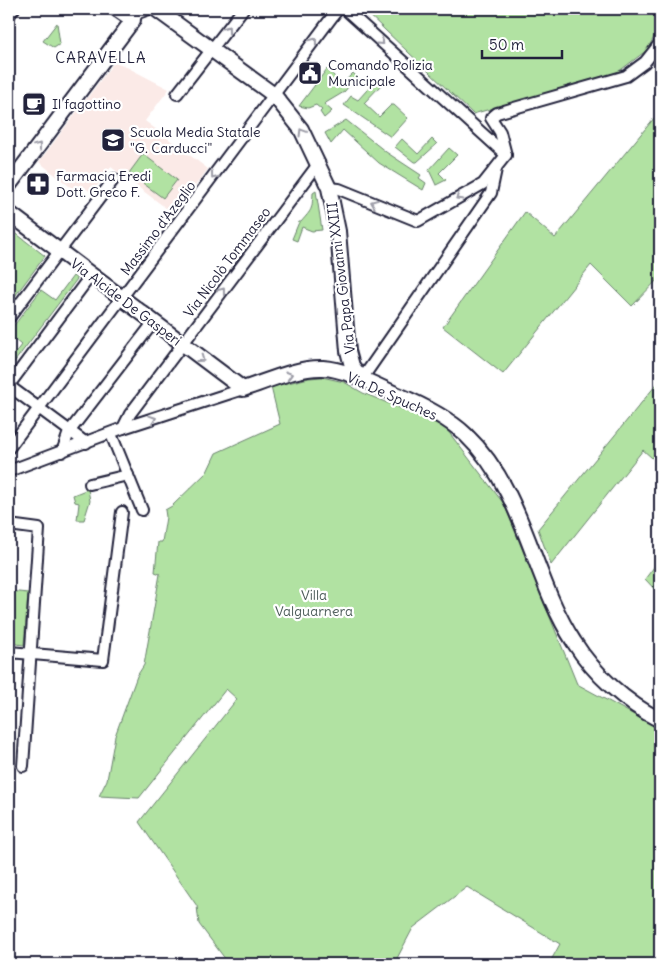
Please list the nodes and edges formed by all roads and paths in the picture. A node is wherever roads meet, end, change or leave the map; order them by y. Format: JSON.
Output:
{"nodes":[{"id":1,"x":14,"y":9,"type":"edge"},
{"id":2,"x":117,"y":9,"type":"edge"},
{"id":3,"x":149,"y":9,"type":"edge"},
{"id":4,"x":156,"y":9,"type":"edge"},
{"id":5,"x":243,"y":9,"type":"edge"},
{"id":6,"x":338,"y":9,"type":"edge"},
{"id":7,"x":346,"y":9,"type":"edge"},
{"id":8,"x":9,"y":15,"type":"edge"},
{"id":9,"x":132,"y":20,"type":"junction"},
{"id":10,"x":660,"y":43,"type":"edge"},
{"id":11,"x":212,"y":50,"type":"junction"},
{"id":12,"x":177,"y":94,"type":"dead end"},
{"id":13,"x":274,"y":94,"type":"junction"},
{"id":14,"x":506,"y":155,"type":"junction"},
{"id":15,"x":319,"y":163,"type":"junction"},
{"id":16,"x":496,"y":169,"type":"junction"},
{"id":17,"x":114,"y":179,"type":"dead end"},
{"id":18,"x":9,"y":185,"type":"edge"},
{"id":19,"x":329,"y":188,"type":"junction"},
{"id":20,"x":9,"y":213,"type":"edge"},
{"id":21,"x":60,"y":252,"type":"junction"},
{"id":22,"x":91,"y":275,"type":"junction"},
{"id":23,"x":122,"y":299,"type":"junction"},
{"id":24,"x":9,"y":318,"type":"edge"},
{"id":25,"x":153,"y":323,"type":"junction"},
{"id":26,"x":182,"y":344,"type":"junction"},
{"id":27,"x":348,"y":351,"type":"junction"},
{"id":28,"x":325,"y":368,"type":"junction"},
{"id":29,"x":362,"y":379,"type":"junction"},
{"id":30,"x":9,"y":386,"type":"edge"},
{"id":31,"x":243,"y":389,"type":"junction"},
{"id":32,"x":39,"y":409,"type":"junction"},
{"id":33,"x":123,"y":428,"type":"junction"},
{"id":34,"x":69,"y":432,"type":"junction"},
{"id":35,"x":111,"y":434,"type":"junction"},
{"id":36,"x":86,"y":443,"type":"junction"},
{"id":37,"x":9,"y":448,"type":"edge"},
{"id":38,"x":62,"y":452,"type":"junction"},
{"id":39,"x":9,"y":471,"type":"edge"},
{"id":40,"x":128,"y":475,"type":"junction"},
{"id":41,"x":90,"y":484,"type":"dead end"},
{"id":42,"x":142,"y":510,"type":"dead end"},
{"id":43,"x":122,"y":512,"type":"dead end"},
{"id":44,"x":9,"y":525,"type":"edge"},
{"id":45,"x":9,"y":652,"type":"edge"},
{"id":46,"x":31,"y":654,"type":"junction"},
{"id":47,"x":660,"y":720,"type":"edge"},
{"id":48,"x":23,"y":766,"type":"dead end"}],
"edges":[{"from":1,"to":8,"type":"street"},
{"from":2,"to":9,"type":"street"},
{"from":3,"to":9,"type":"street"},
{"from":4,"to":11,"type":"street","name":"Via Papa Giovanni XXIII"},
{"from":11,"to":5,"type":"street","one_way":true},
{"from":13,"to":6,"type":"street","name":"Massimo d'Azeglio","one_way":true},
{"from":7,"to":14,"type":"street","one_way":true},
{"from":18,"to":9,"type":"street","one_way":true},
{"from":10,"to":14,"type":"street"},
{"from":11,"to":12,"type":"street"},
{"from":11,"to":13,"type":"street","name":"Via Papa Giovanni XXIII"},
{"from":15,"to":13,"type":"street","name":"Via Papa Giovanni XXIII","one_way":true},
{"from":13,"to":23,"type":"street","name":"Massimo d'Azeglio","one_way":true},
{"from":14,"to":16,"type":"street"},
{"from":15,"to":19,"type":"street","name":"Via Papa Giovanni XXIII"},
{"from":26,"to":15,"type":"street","name":"Via Nicolò Tommaseo","one_way":true},
{"from":16,"to":19,"type":"street","one_way":true},
{"from":16,"to":29,"type":"street"},
{"from":17,"to":21,"type":"street"},
{"from":19,"to":27,"type":"street","name":"Via Papa Giovanni XXIII"},
{"from":20,"to":21,"type":"street","name":"Via Alcide De Gasperi"},
{"from":21,"to":22,"type":"street","name":"Via Alcide De Gasperi"},
{"from":21,"to":24,"type":"street"},
{"from":22,"to":23,"type":"street","name":"Via Alcide De Gasperi"},
{"from":22,"to":30,"type":"street"},
{"from":23,"to":25,"type":"street","name":"Via Alcide De Gasperi"},
{"from":23,"to":32,"type":"street","name":"Massimo d'Azeglio"},
{"from":25,"to":26,"type":"street","name":"Via Alcide De Gasperi"},
{"from":25,"to":34,"type":"street"},
{"from":26,"to":31,"type":"street","name":"Via Alcide De Gasperi","one_way":true},
{"from":26,"to":33,"type":"street","name":"Via Nicolò Tommaseo"},
{"from":27,"to":28,"type":"street"},
{"from":27,"to":29,"type":"street","name":"Via Papa Giovanni XXIII"},
{"from":28,"to":29,"type":"street","name":"Via De Spuches"},
{"from":31,"to":28,"type":"street","name":"Via De Spuches","one_way":true},
{"from":29,"to":47,"type":"street","name":"Via De Spuches"},
{"from":30,"to":32,"type":"street"},
{"from":33,"to":31,"type":"street","name":"Via De Spuches","one_way":true},
{"from":32,"to":34,"type":"street"},
{"from":32,"to":37,"type":"street","name":"Massimo d'Azeglio"},
{"from":33,"to":35,"type":"street","name":"Via De Spuches"},
{"from":34,"to":36,"type":"street"},
{"from":34,"to":38,"type":"street"},
{"from":35,"to":36,"type":"street","name":"Via De Spuches"},
{"from":35,"to":40,"type":"street"},
{"from":36,"to":38,"type":"street","name":"Via De Spuches"},
{"from":38,"to":39,"type":"street","name":"Via De Spuches"},
{"from":40,"to":41,"type":"street"},
{"from":40,"to":42,"type":"street"},
{"from":43,"to":46,"type":"street"},
{"from":44,"to":46,"type":"street"},
{"from":45,"to":46,"type":"street"},
{"from":46,"to":48,"type":"street"}]}
